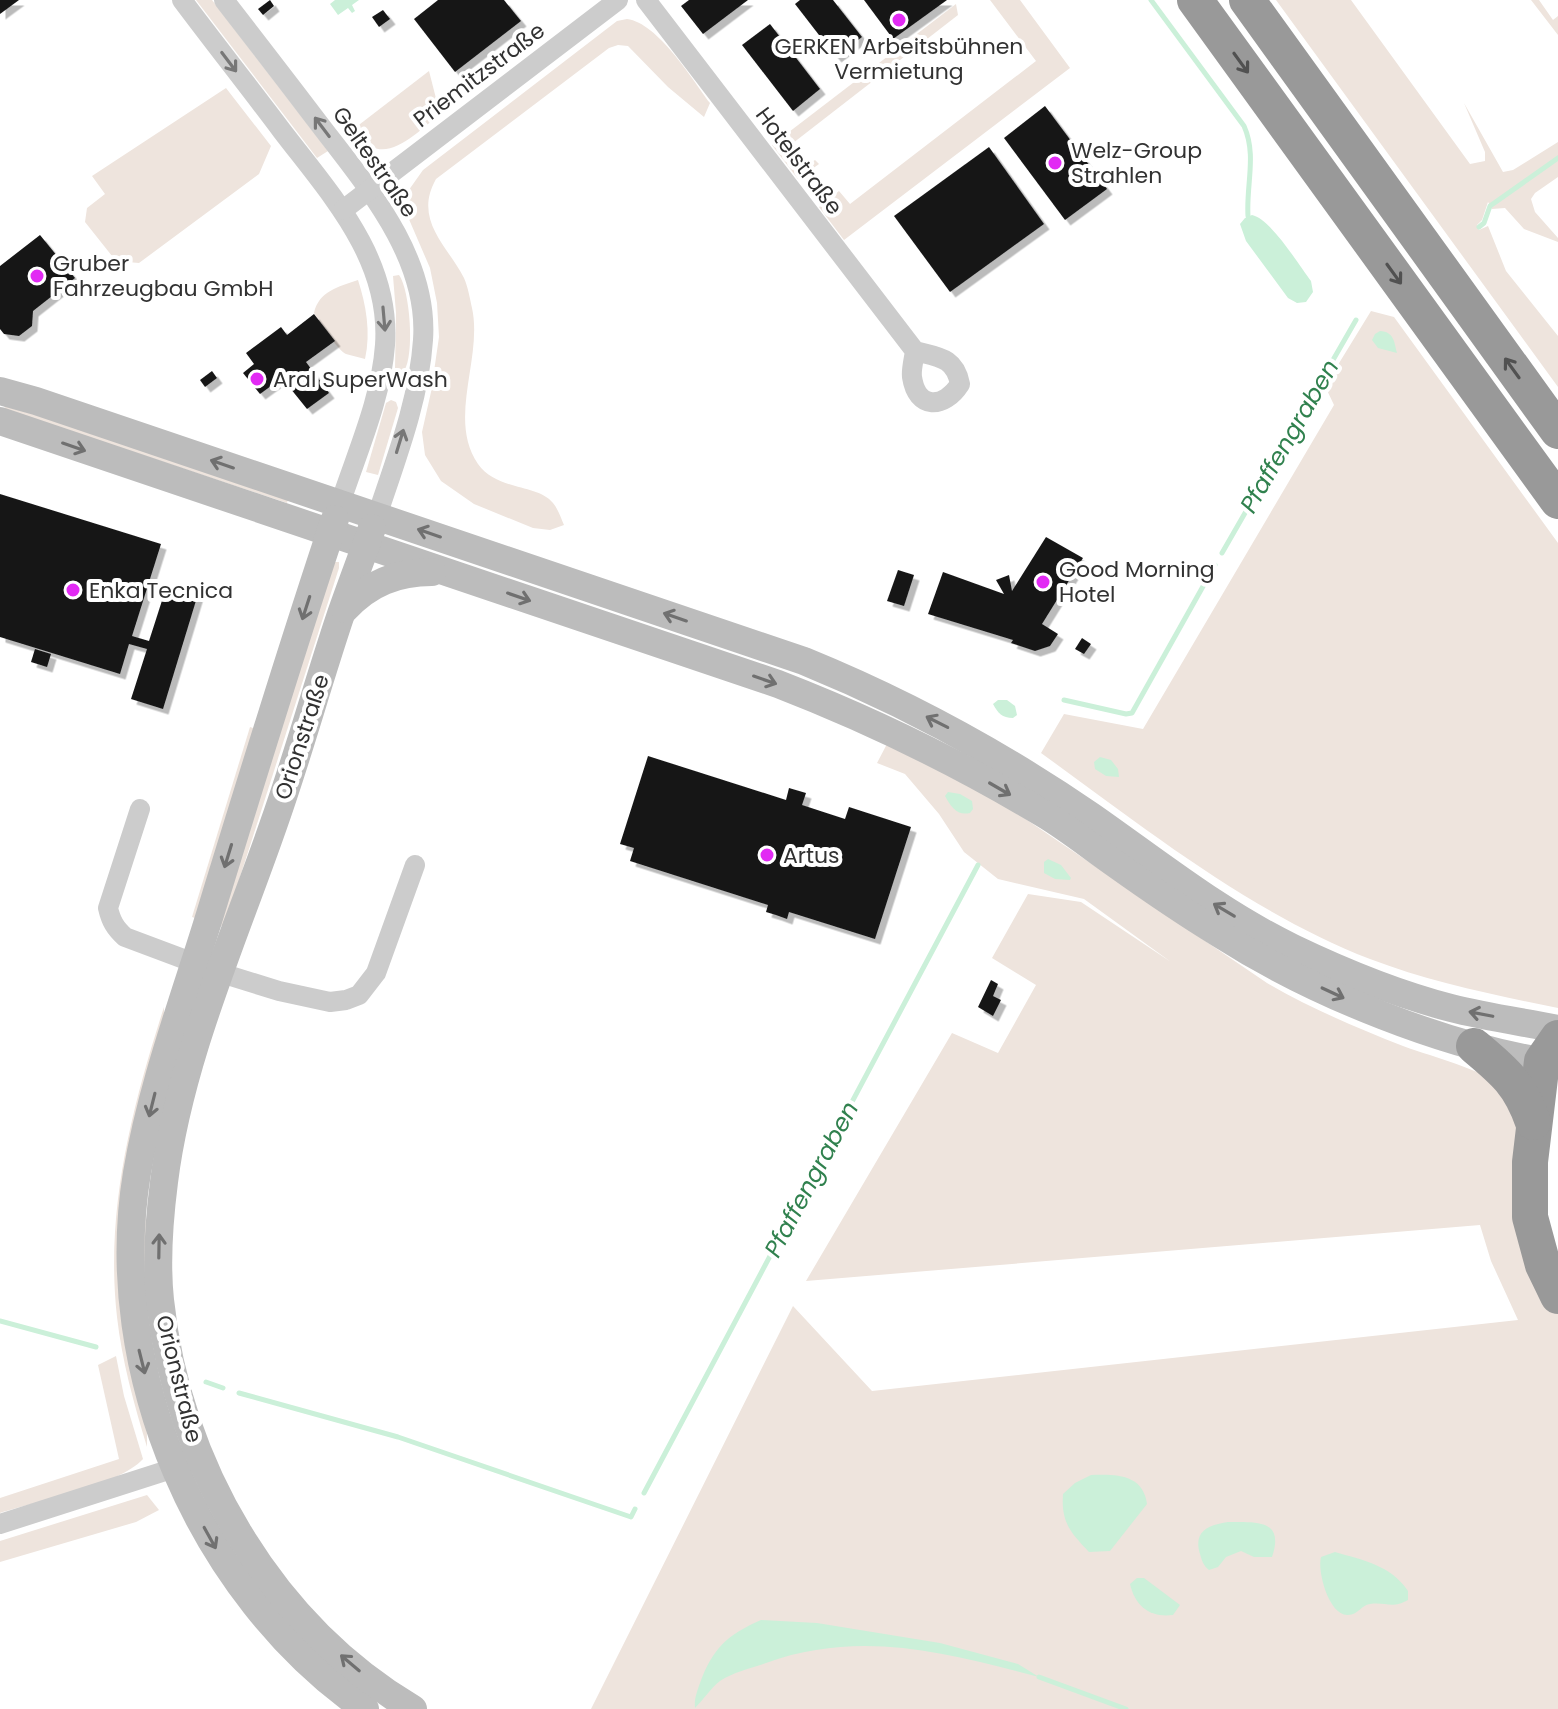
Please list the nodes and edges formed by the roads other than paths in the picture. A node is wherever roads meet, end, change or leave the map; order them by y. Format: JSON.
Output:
{"nodes":[{"id":1,"x":182,"y":0,"type":"edge"},
{"id":2,"x":224,"y":0,"type":"edge"},
{"id":3,"x":618,"y":0,"type":"edge"},
{"id":4,"x":646,"y":0,"type":"edge"},
{"id":5,"x":1195,"y":0,"type":"edge"},
{"id":6,"x":1247,"y":0,"type":"edge"},
{"id":7,"x":369,"y":189,"type":"junction"},
{"id":8,"x":343,"y":210,"type":"junction"},
{"id":9,"x":915,"y":351,"type":"dead end"},
{"id":10,"x":0,"y":391,"type":"edge"},
{"id":11,"x":0,"y":421,"type":"edge"},
{"id":12,"x":1558,"y":431,"type":"edge"},
{"id":13,"x":1558,"y":501,"type":"edge"},
{"id":14,"x":340,"y":504,"type":"junction"},
{"id":15,"x":377,"y":516,"type":"junction"},
{"id":16,"x":330,"y":534,"type":"junction"},
{"id":17,"x":366,"y":546,"type":"junction"},
{"id":18,"x":445,"y":572,"type":"junction"},
{"id":19,"x":342,"y":612,"type":"junction"},
{"id":20,"x":140,"y":809,"type":"dead end"},
{"id":21,"x":415,"y":865,"type":"dead end"},
{"id":22,"x":208,"y":968,"type":"junction"},
{"id":23,"x":1558,"y":1029,"type":"edge"},
{"id":24,"x":1474,"y":1046,"type":"junction"},
{"id":25,"x":1553,"y":1054,"type":"edge"},
{"id":26,"x":1546,"y":1122,"type":"edge"},
{"id":27,"x":1558,"y":1228,"type":"edge"},
{"id":28,"x":1558,"y":1296,"type":"edge"},
{"id":29,"x":188,"y":1464,"type":"junction"},
{"id":30,"x":0,"y":1524,"type":"edge"},
{"id":31,"x":365,"y":1709,"type":"edge"},
{"id":32,"x":413,"y":1709,"type":"edge"}],
"edges":[{"from":1,"to":8,"type":"street","one_way":true},
{"from":7,"to":2,"type":"street","name":"Geltestraße","one_way":true},
{"from":3,"to":7,"type":"street","name":"Priemitzstraße"},
{"from":4,"to":9,"type":"street","name":"Hotelstraße"},
{"from":5,"to":13,"type":"highway","one_way":true},
{"from":12,"to":6,"type":"highway","one_way":true},
{"from":7,"to":8,"type":"street","name":"Priemitzstraße"},
{"from":15,"to":7,"type":"street","name":"Geltestraße","one_way":true},
{"from":8,"to":14,"type":"street","one_way":true},
{"from":14,"to":10,"type":"main road","one_way":true},
{"from":11,"to":16,"type":"main road","one_way":true},
{"from":14,"to":15,"type":"main road"},
{"from":14,"to":16,"type":"main road","name":"Orionstraße"},
{"from":15,"to":17,"type":"main road","name":"Orionstraße"},
{"from":23,"to":15,"type":"main road","one_way":true},
{"from":16,"to":17,"type":"main road"},
{"from":16,"to":22,"type":"main road","name":"Orionstraße","one_way":true},
{"from":17,"to":18,"type":"main road"},
{"from":17,"to":19,"type":"main road","name":"Orionstraße"},
{"from":18,"to":19,"type":"main road"},
{"from":18,"to":24,"type":"main road","one_way":true},
{"from":19,"to":22,"type":"main road","name":"Orionstraße"},
{"from":20,"to":22,"type":"street"},
{"from":21,"to":22,"type":"street"},
{"from":22,"to":29,"type":"main road","name":"Orionstraße"},
{"from":24,"to":25,"type":"main road"},
{"from":24,"to":26,"type":"highway"},
{"from":25,"to":26,"type":"highway"},
{"from":26,"to":27,"type":"highway"},
{"from":26,"to":28,"type":"highway"},
{"from":29,"to":30,"type":"street"},
{"from":29,"to":31,"type":"main road","name":"Orionstraße","one_way":true},
{"from":32,"to":29,"type":"main road","name":"Orionstraße","one_way":true}]}
